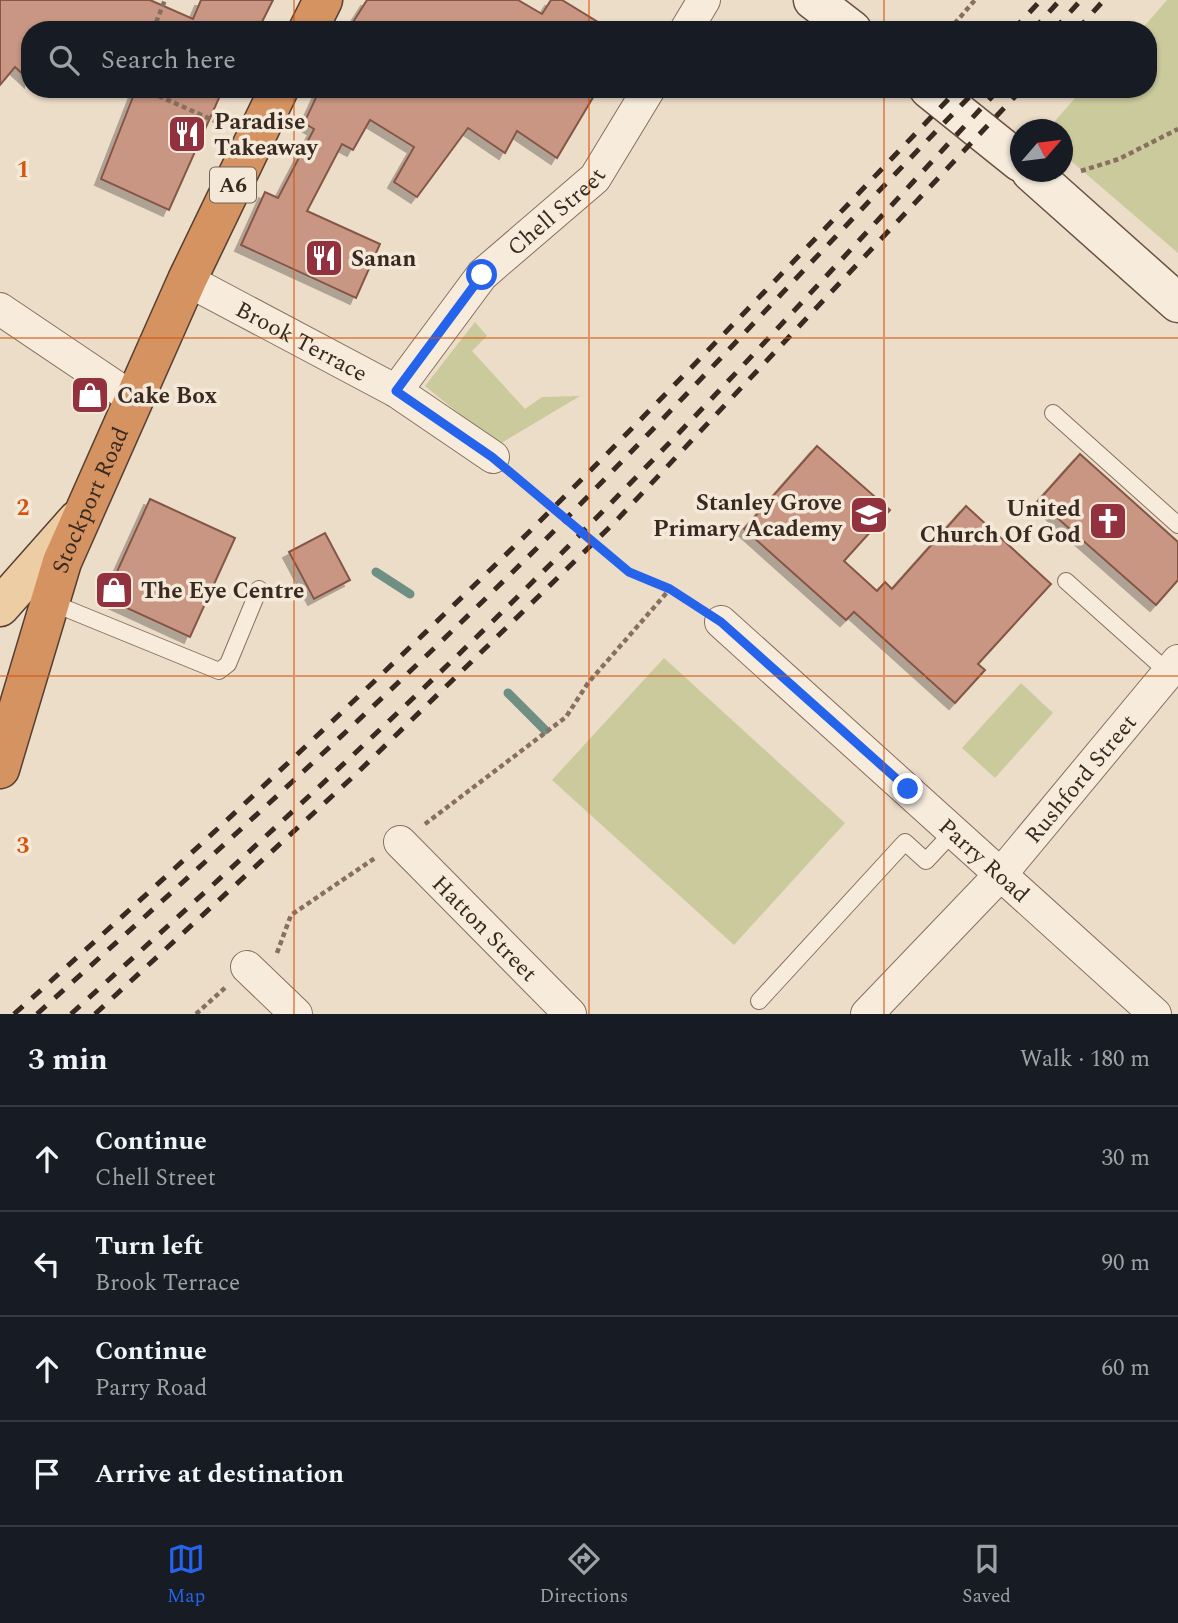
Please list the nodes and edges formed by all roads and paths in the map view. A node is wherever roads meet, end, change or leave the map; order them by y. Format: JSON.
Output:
{"nodes":[{"id":1,"x":165,"y":0,"type":"edge"},
{"id":2,"x":323,"y":0,"type":"edge"},
{"id":3,"x":704,"y":0,"type":"edge"},
{"id":4,"x":813,"y":0,"type":"edge"},
{"id":5,"x":975,"y":0,"type":"edge"},
{"id":6,"x":157,"y":21,"type":"edge"},
{"id":7,"x":312,"y":21,"type":"edge"},
{"id":8,"x":691,"y":21,"type":"edge"},
{"id":9,"x":840,"y":21,"type":"edge"},
{"id":10,"x":957,"y":21,"type":"edge"},
{"id":11,"x":163,"y":98,"type":"edge"},
{"id":12,"x":275,"y":98,"type":"edge"},
{"id":13,"x":644,"y":98,"type":"edge"},
{"id":14,"x":940,"y":98,"type":"edge"},
{"id":15,"x":224,"y":125,"type":"dead end"},
{"id":16,"x":1178,"y":129,"type":"edge"},
{"id":17,"x":1010,"y":154,"type":"edge"},
{"id":18,"x":1073,"y":166,"type":"edge"},
{"id":19,"x":1043,"y":182,"type":"edge"},
{"id":20,"x":187,"y":280,"type":"junction"},
{"id":21,"x":1178,"y":303,"type":"edge"},
{"id":22,"x":0,"y":309,"type":"edge"},
{"id":23,"x":396,"y":391,"type":"junction"},
{"id":24,"x":135,"y":400,"type":"junction"},
{"id":25,"x":1053,"y":413,"type":"dead end"},
{"id":26,"x":492,"y":457,"type":"joint"},
{"id":27,"x":1178,"y":525,"type":"edge"},
{"id":28,"x":1066,"y":581,"type":"dead end"},
{"id":29,"x":259,"y":589,"type":"dead end"},
{"id":30,"x":670,"y":589,"type":"junction"},
{"id":31,"x":23,"y":598,"type":"edge"},
{"id":32,"x":721,"y":622,"type":"joint"},
{"id":33,"x":1173,"y":667,"type":"edge"},
{"id":34,"x":10,"y":686,"type":"edge"},
{"id":35,"x":0,"y":769,"type":"edge"},
{"id":36,"x":954,"y":831,"type":"junction"},
{"id":37,"x":400,"y":842,"type":"junction"},
{"id":38,"x":1001,"y":874,"type":"junction"},
{"id":39,"x":247,"y":967,"type":"junction"},
{"id":40,"x":759,"y":1001,"type":"dead end"},
{"id":41,"x":196,"y":1014,"type":"edge"},
{"id":42,"x":296,"y":1014,"type":"edge"},
{"id":43,"x":570,"y":1014,"type":"edge"},
{"id":44,"x":867,"y":1014,"type":"edge"},
{"id":45,"x":1155,"y":1014,"type":"edge"}],
"edges":[{"from":1,"to":6,"type":"path"},
{"from":2,"to":7,"type":"highway"},
{"from":3,"to":8,"type":"street"},
{"from":4,"to":9,"type":"street"},
{"from":5,"to":10,"type":"path"},
{"from":11,"to":15,"type":"path"},
{"from":12,"to":20,"type":"highway","name":"Stockport Road","number":"A6"},
{"from":13,"to":23,"type":"street","name":"Chell Street"},
{"from":14,"to":17,"type":"street"},
{"from":16,"to":18,"type":"path"},
{"from":19,"to":21,"type":"street"},
{"from":20,"to":23,"type":"street","name":"Brook Terrace"},
{"from":20,"to":24,"type":"highway","name":"Stockport Road","number":"A6"},
{"from":22,"to":24,"type":"street"},
{"from":23,"to":26,"type":"street","name":"Brook Terrace"},
{"from":24,"to":31,"type":"highway","name":"Stockport Road","number":"A6"},
{"from":25,"to":27,"type":"lane"},
{"from":26,"to":30,"type":"path"},
{"from":28,"to":33,"type":"lane"},
{"from":29,"to":31,"type":"lane"},
{"from":30,"to":32,"type":"path"},
{"from":30,"to":37,"type":"path"},
{"from":31,"to":34,"type":"highway","name":"Stockport Road","number":"A6"},
{"from":32,"to":36,"type":"street","name":"Parry Road"},
{"from":33,"to":38,"type":"street","name":"Rushford Street"},
{"from":34,"to":35,"type":"highway","name":"Stockport Road","number":"A6"},
{"from":36,"to":38,"type":"street","name":"Parry Road"},
{"from":36,"to":40,"type":"lane"},
{"from":37,"to":39,"type":"path"},
{"from":37,"to":43,"type":"street","name":"Hatton Street"},
{"from":38,"to":44,"type":"street","name":"Rushford Street"},
{"from":38,"to":45,"type":"street","name":"Parry Road"},
{"from":39,"to":41,"type":"path"},
{"from":39,"to":42,"type":"street"}]}
